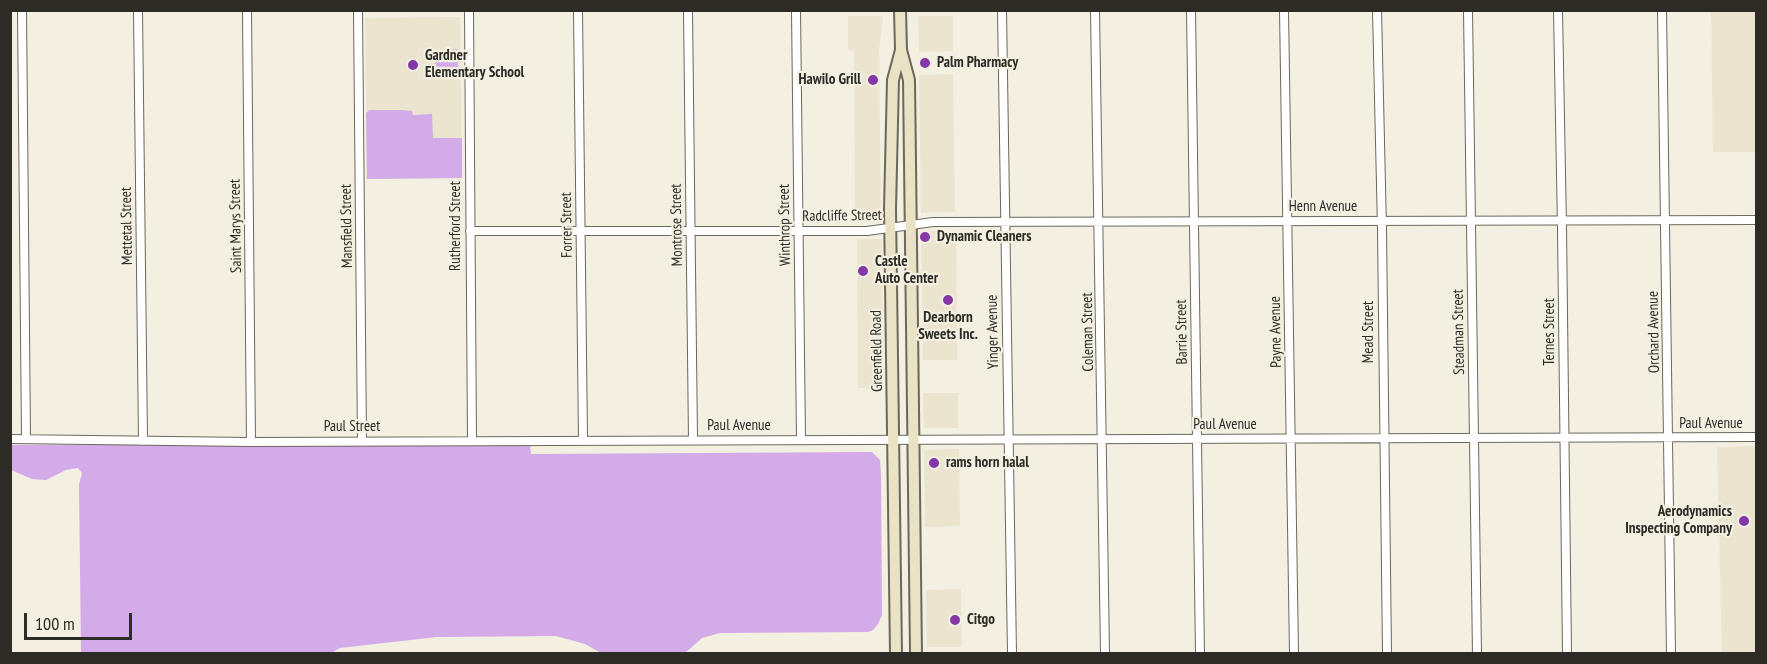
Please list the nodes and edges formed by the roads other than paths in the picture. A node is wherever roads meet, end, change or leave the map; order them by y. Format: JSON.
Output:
{"nodes":[{"id":1,"x":22,"y":10,"type":"edge"},
{"id":2,"x":138,"y":10,"type":"edge"},
{"id":3,"x":247,"y":10,"type":"edge"},
{"id":4,"x":358,"y":10,"type":"edge"},
{"id":5,"x":469,"y":10,"type":"edge"},
{"id":6,"x":578,"y":10,"type":"edge"},
{"id":7,"x":688,"y":10,"type":"edge"},
{"id":8,"x":796,"y":10,"type":"edge"},
{"id":9,"x":900,"y":10,"type":"edge"},
{"id":10,"x":1002,"y":10,"type":"edge"},
{"id":11,"x":1095,"y":10,"type":"edge"},
{"id":12,"x":1191,"y":10,"type":"edge"},
{"id":13,"x":1284,"y":10,"type":"edge"},
{"id":14,"x":1377,"y":10,"type":"edge"},
{"id":15,"x":1468,"y":10,"type":"edge"},
{"id":16,"x":1558,"y":10,"type":"edge"},
{"id":17,"x":1662,"y":10,"type":"edge"},
{"id":18,"x":901,"y":50,"type":"junction"},
{"id":19,"x":1665,"y":220,"type":"junction"},
{"id":20,"x":1756,"y":220,"type":"edge"},
{"id":21,"x":1288,"y":221,"type":"junction"},
{"id":22,"x":1382,"y":221,"type":"junction"},
{"id":23,"x":1471,"y":221,"type":"junction"},
{"id":24,"x":1562,"y":221,"type":"junction"},
{"id":25,"x":1005,"y":222,"type":"junction"},
{"id":26,"x":1100,"y":222,"type":"junction"},
{"id":27,"x":1194,"y":222,"type":"junction"},
{"id":28,"x":910,"y":224,"type":"junction"},
{"id":29,"x":890,"y":228,"type":"junction"},
{"id":30,"x":470,"y":231,"type":"junction"},
{"id":31,"x":581,"y":231,"type":"junction"},
{"id":32,"x":690,"y":231,"type":"junction"},
{"id":33,"x":798,"y":231,"type":"junction"},
{"id":34,"x":891,"y":312,"type":"junction"},
{"id":35,"x":912,"y":312,"type":"junction"},
{"id":36,"x":1291,"y":438,"type":"junction"},
{"id":37,"x":1384,"y":438,"type":"junction"},
{"id":38,"x":1474,"y":438,"type":"junction"},
{"id":39,"x":1564,"y":438,"type":"junction"},
{"id":40,"x":1669,"y":438,"type":"junction"},
{"id":41,"x":1756,"y":438,"type":"edge"},
{"id":42,"x":10,"y":439,"type":"edge"},
{"id":43,"x":26,"y":439,"type":"junction"},
{"id":44,"x":1103,"y":439,"type":"junction"},
{"id":45,"x":1197,"y":439,"type":"junction"},
{"id":46,"x":583,"y":440,"type":"junction"},
{"id":47,"x":693,"y":440,"type":"junction"},
{"id":48,"x":801,"y":440,"type":"junction"},
{"id":49,"x":894,"y":440,"type":"junction"},
{"id":50,"x":914,"y":440,"type":"junction"},
{"id":51,"x":1009,"y":440,"type":"junction"},
{"id":52,"x":143,"y":441,"type":"junction"},
{"id":53,"x":362,"y":441,"type":"junction"},
{"id":54,"x":472,"y":441,"type":"junction"},
{"id":55,"x":251,"y":442,"type":"junction"},
{"id":56,"x":896,"y":654,"type":"edge"},
{"id":57,"x":916,"y":654,"type":"edge"},
{"id":58,"x":1012,"y":654,"type":"edge"},
{"id":59,"x":1105,"y":654,"type":"edge"},
{"id":60,"x":1200,"y":654,"type":"edge"},
{"id":61,"x":1294,"y":654,"type":"edge"},
{"id":62,"x":1387,"y":654,"type":"edge"},
{"id":63,"x":1477,"y":654,"type":"edge"},
{"id":64,"x":1568,"y":654,"type":"edge"},
{"id":65,"x":1671,"y":654,"type":"edge"}],
"edges":[{"from":1,"to":43,"type":"street"},
{"from":2,"to":52,"type":"street","name":"Mettetal Street"},
{"from":3,"to":55,"type":"street","name":"Saint Marys Street"},
{"from":4,"to":53,"type":"street","name":"Mansfield Street"},
{"from":5,"to":30,"type":"street","name":"Rutherford Street"},
{"from":6,"to":31,"type":"street","name":"Forrer Street"},
{"from":7,"to":32,"type":"street","name":"Montrose Street"},
{"from":8,"to":33,"type":"street","name":"Winthrop Street"},
{"from":9,"to":18,"type":"main road","name":"Greenfield Road"},
{"from":10,"to":25,"type":"street","name":"Yinger Avenue"},
{"from":11,"to":26,"type":"street","name":"Coleman Street"},
{"from":12,"to":27,"type":"street","name":"Barrie Street"},
{"from":13,"to":21,"type":"street","name":"Payne Avenue"},
{"from":14,"to":22,"type":"street","name":"Mead Street"},
{"from":15,"to":23,"type":"street","name":"Steadman Street"},
{"from":16,"to":24,"type":"street","name":"Ternes Street"},
{"from":17,"to":19,"type":"street","name":"Orchard Avenue"},
{"from":18,"to":28,"type":"main road","name":"Greenfield Road"},
{"from":18,"to":29,"type":"main road","name":"Greenfield Road"},
{"from":19,"to":20,"type":"street","name":"Henn Avenue"},
{"from":19,"to":24,"type":"street","name":"Henn Avenue"},
{"from":19,"to":40,"type":"street","name":"Orchard Avenue"},
{"from":21,"to":22,"type":"street","name":"Henn Avenue"},
{"from":21,"to":27,"type":"street","name":"Henn Avenue"},
{"from":21,"to":36,"type":"street","name":"Payne Avenue"},
{"from":22,"to":23,"type":"street","name":"Henn Avenue"},
{"from":22,"to":37,"type":"street","name":"Mead Street"},
{"from":23,"to":24,"type":"street","name":"Henn Avenue"},
{"from":23,"to":38,"type":"street","name":"Steadman Street"},
{"from":24,"to":39,"type":"street","name":"Ternes Street"},
{"from":25,"to":26,"type":"street","name":"Henn Avenue"},
{"from":25,"to":28,"type":"street","name":"Henn Avenue"},
{"from":25,"to":51,"type":"street","name":"Yinger Avenue"},
{"from":26,"to":27,"type":"street","name":"Henn Avenue"},
{"from":26,"to":44,"type":"street","name":"Coleman Street"},
{"from":27,"to":45,"type":"street","name":"Barrie Street"},
{"from":28,"to":29,"type":"street","name":"Henn Avenue"},
{"from":28,"to":35,"type":"main road","name":"Greenfield Road"},
{"from":29,"to":33,"type":"street","name":"Radcliffe Street"},
{"from":29,"to":34,"type":"main road","name":"Greenfield Road"},
{"from":30,"to":31,"type":"street","name":"Radcliffe Street"},
{"from":30,"to":54,"type":"street","name":"Rutherford Street"},
{"from":31,"to":32,"type":"street","name":"Radcliffe Street"},
{"from":31,"to":46,"type":"street","name":"Forrer Street"},
{"from":32,"to":33,"type":"street","name":"Radcliffe Street"},
{"from":32,"to":47,"type":"street","name":"Montrose Street"},
{"from":33,"to":48,"type":"street","name":"Winthrop Street"},
{"from":34,"to":35,"type":"main road"},
{"from":34,"to":49,"type":"main road","name":"Greenfield Road"},
{"from":35,"to":50,"type":"main road","name":"Greenfield Road"},
{"from":36,"to":37,"type":"street","name":"Paul Avenue"},
{"from":36,"to":45,"type":"street","name":"Paul Avenue"},
{"from":36,"to":61,"type":"street","name":"Payne Avenue"},
{"from":37,"to":38,"type":"street","name":"Paul Avenue"},
{"from":37,"to":62,"type":"street","name":"Mead Street"},
{"from":38,"to":39,"type":"street","name":"Paul Avenue"},
{"from":38,"to":63,"type":"street","name":"Steadman Street"},
{"from":39,"to":40,"type":"street","name":"Paul Avenue"},
{"from":39,"to":64,"type":"street","name":"Ternes Street"},
{"from":40,"to":41,"type":"street","name":"Paul Avenue"},
{"from":40,"to":65,"type":"street","name":"Orchard Avenue"},
{"from":42,"to":43,"type":"street","name":"Paul Street"},
{"from":43,"to":52,"type":"street","name":"Paul Street"},
{"from":44,"to":45,"type":"street","name":"Paul Avenue"},
{"from":44,"to":51,"type":"street","name":"Paul Avenue"},
{"from":44,"to":59,"type":"street","name":"Coleman Street"},
{"from":45,"to":60,"type":"street","name":"Barrie Street"},
{"from":46,"to":47,"type":"street","name":"Paul Street"},
{"from":46,"to":54,"type":"street","name":"Paul Street"},
{"from":47,"to":48,"type":"street","name":"Paul Avenue"},
{"from":48,"to":49,"type":"street","name":"Paul Avenue"},
{"from":49,"to":50,"type":"street","name":"Paul Avenue"},
{"from":49,"to":56,"type":"main road","name":"Greenfield Road"},
{"from":50,"to":51,"type":"street","name":"Paul Avenue"},
{"from":50,"to":57,"type":"main road","name":"Greenfield Road"},
{"from":51,"to":58,"type":"street","name":"Yinger Avenue"},
{"from":52,"to":55,"type":"street","name":"Paul Street"},
{"from":53,"to":54,"type":"street","name":"Paul Street"},
{"from":53,"to":55,"type":"street","name":"Paul Street"}]}
